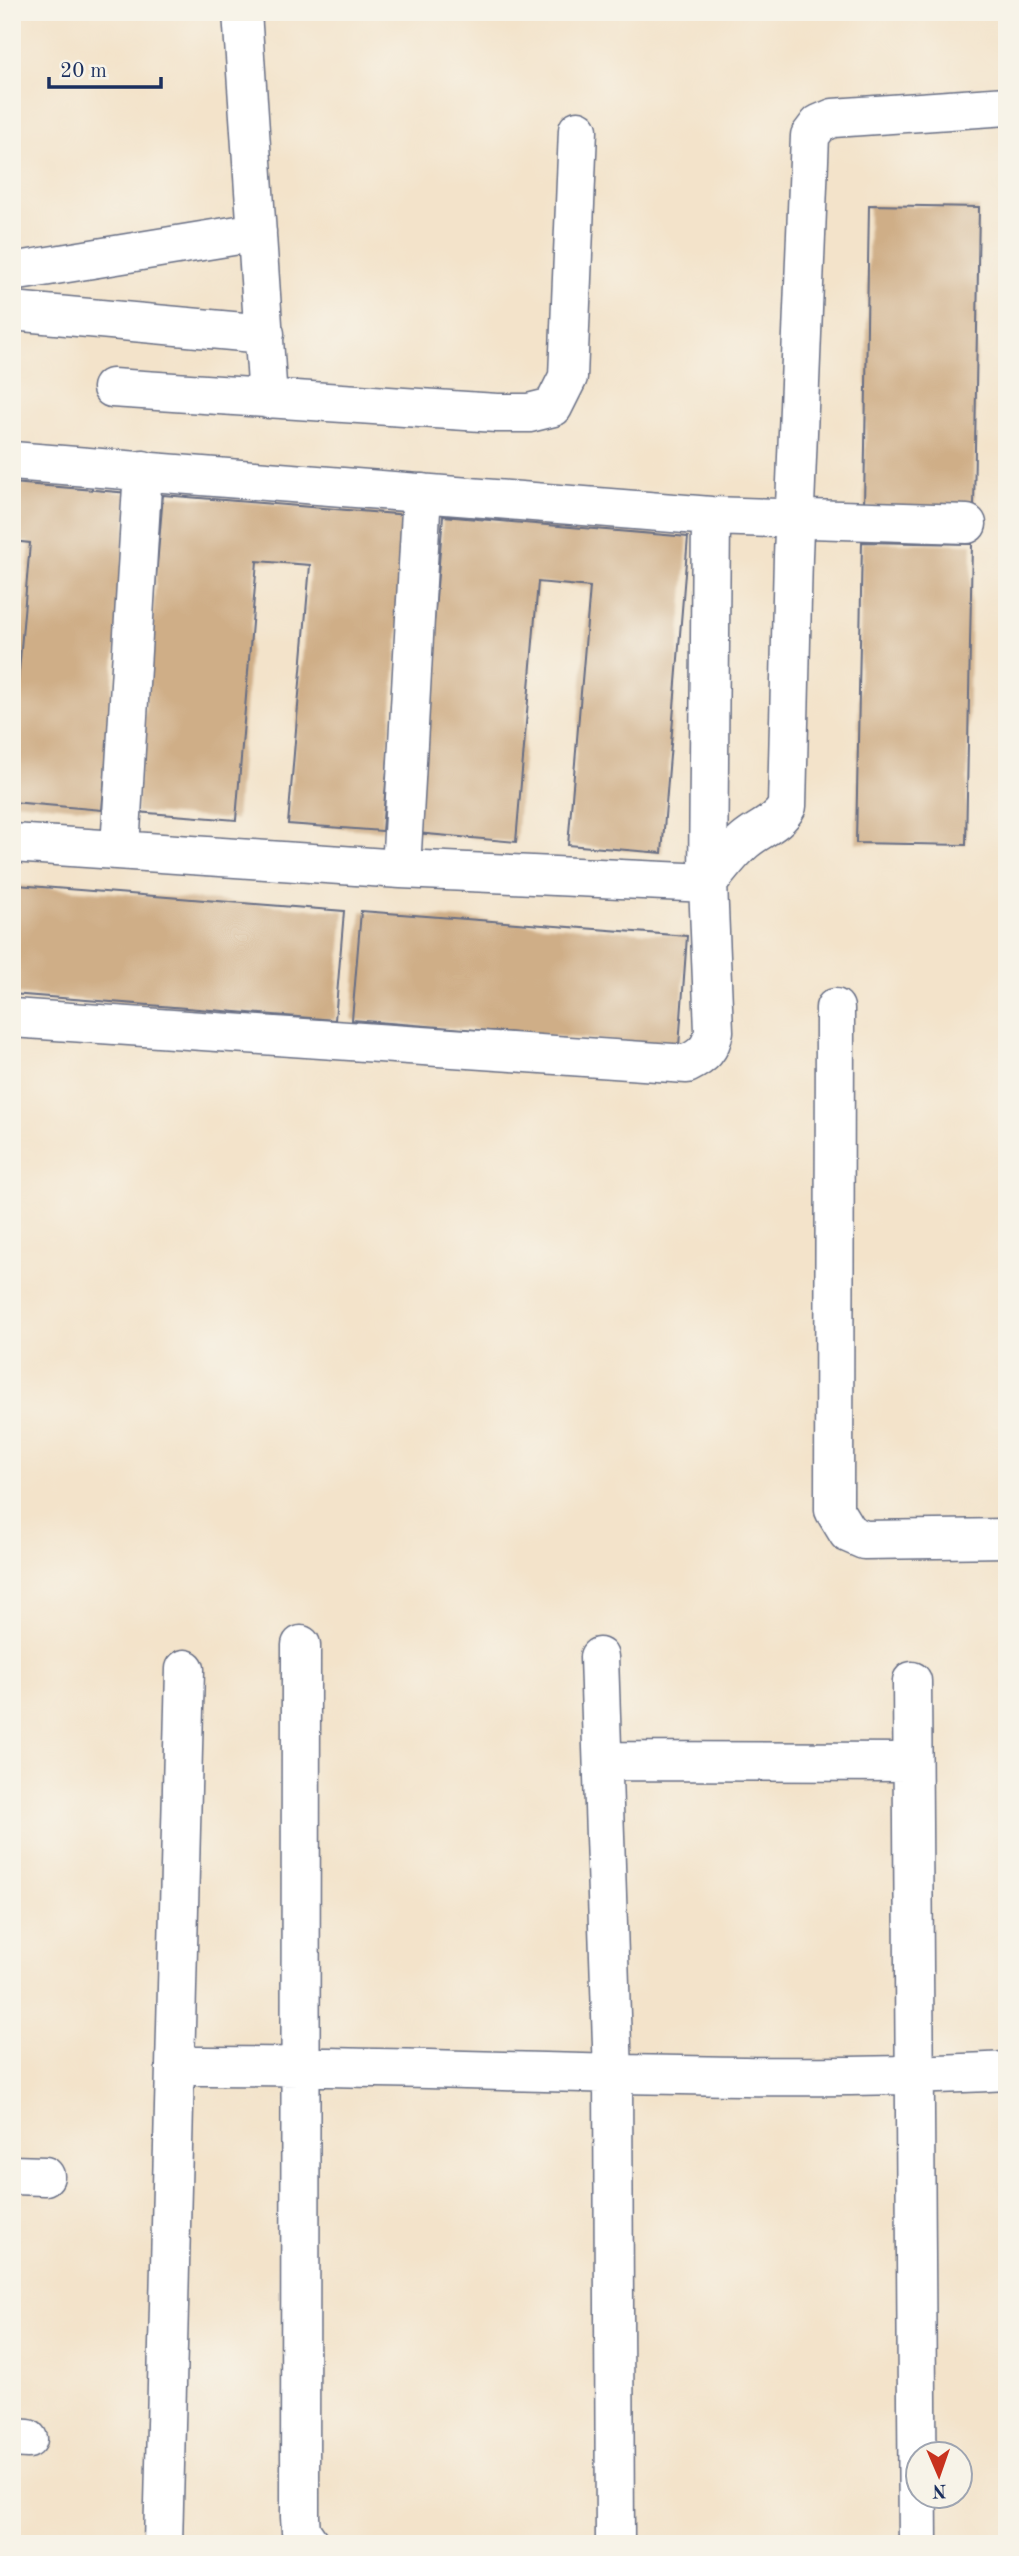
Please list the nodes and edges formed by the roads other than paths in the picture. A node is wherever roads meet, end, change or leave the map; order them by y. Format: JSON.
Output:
{"nodes":[{"id":1,"x":242,"y":12,"type":"edge"},
{"id":2,"x":1007,"y":106,"type":"edge"},
{"id":3,"x":578,"y":130,"type":"dead end"},
{"id":4,"x":257,"y":232,"type":"junction"},
{"id":5,"x":12,"y":272,"type":"edge"},
{"id":6,"x":12,"y":311,"type":"edge"},
{"id":7,"x":265,"y":334,"type":"junction"},
{"id":8,"x":112,"y":388,"type":"dead end"},
{"id":9,"x":268,"y":399,"type":"junction"},
{"id":10,"x":12,"y":461,"type":"edge"},
{"id":11,"x":142,"y":470,"type":"junction"},
{"id":12,"x":422,"y":493,"type":"junction"},
{"id":13,"x":711,"y":516,"type":"junction"},
{"id":14,"x":795,"y":520,"type":"junction"},
{"id":15,"x":967,"y":524,"type":"dead end"},
{"id":16,"x":12,"y":843,"type":"edge"},
{"id":17,"x":120,"y":848,"type":"junction"},
{"id":18,"x":401,"y":869,"type":"junction"},
{"id":19,"x":708,"y":883,"type":"junction"},
{"id":20,"x":835,"y":1008,"type":"dead end"},
{"id":21,"x":12,"y":1018,"type":"edge"},
{"id":22,"x":1007,"y":1538,"type":"edge"},
{"id":23,"x":301,"y":1645,"type":"dead end"},
{"id":24,"x":599,"y":1657,"type":"dead end"},
{"id":25,"x":185,"y":1669,"type":"dead end"},
{"id":26,"x":912,"y":1681,"type":"dead end"},
{"id":27,"x":603,"y":1761,"type":"junction"},
{"id":28,"x":912,"y":1762,"type":"junction"},
{"id":29,"x":302,"y":2065,"type":"junction"},
{"id":30,"x":177,"y":2066,"type":"junction"},
{"id":31,"x":1007,"y":2071,"type":"edge"},
{"id":32,"x":613,"y":2075,"type":"junction"},
{"id":33,"x":914,"y":2076,"type":"junction"},
{"id":34,"x":163,"y":2544,"type":"edge"},
{"id":35,"x":310,"y":2544,"type":"edge"},
{"id":36,"x":615,"y":2544,"type":"edge"},
{"id":37,"x":918,"y":2544,"type":"edge"}],
"edges":[{"from":1,"to":4,"type":"street"},
{"from":2,"to":14,"type":"street"},
{"from":3,"to":9,"type":"street"},
{"from":4,"to":5,"type":"street"},
{"from":4,"to":7,"type":"street"},
{"from":6,"to":7,"type":"street"},
{"from":7,"to":9,"type":"street"},
{"from":8,"to":9,"type":"street"},
{"from":10,"to":11,"type":"street"},
{"from":11,"to":12,"type":"street"},
{"from":11,"to":17,"type":"street"},
{"from":12,"to":13,"type":"street"},
{"from":12,"to":18,"type":"street"},
{"from":13,"to":14,"type":"street"},
{"from":13,"to":19,"type":"street"},
{"from":14,"to":15,"type":"street"},
{"from":14,"to":19,"type":"street"},
{"from":16,"to":17,"type":"street"},
{"from":17,"to":18,"type":"street"},
{"from":18,"to":19,"type":"street"},
{"from":19,"to":21,"type":"street"},
{"from":20,"to":22,"type":"street"},
{"from":23,"to":29,"type":"street"},
{"from":24,"to":27,"type":"street"},
{"from":25,"to":30,"type":"street"},
{"from":26,"to":28,"type":"street"},
{"from":27,"to":28,"type":"street"},
{"from":27,"to":32,"type":"street"},
{"from":28,"to":33,"type":"street"},
{"from":29,"to":30,"type":"street"},
{"from":29,"to":32,"type":"street"},
{"from":29,"to":35,"type":"street"},
{"from":30,"to":34,"type":"street"},
{"from":31,"to":33,"type":"street"},
{"from":32,"to":33,"type":"street"},
{"from":32,"to":36,"type":"street"},
{"from":33,"to":37,"type":"street"}]}
